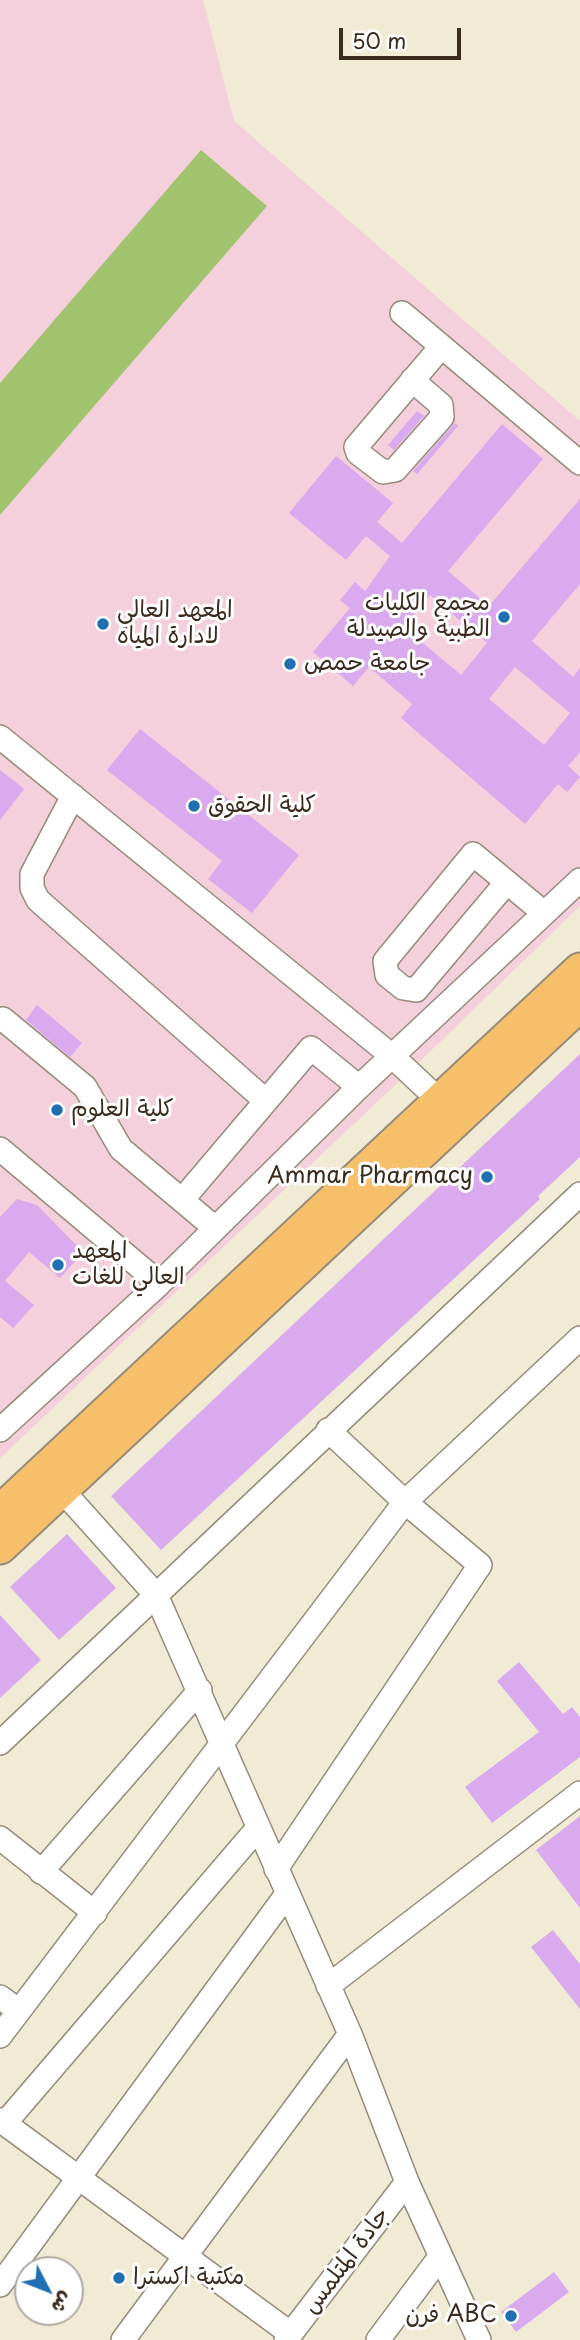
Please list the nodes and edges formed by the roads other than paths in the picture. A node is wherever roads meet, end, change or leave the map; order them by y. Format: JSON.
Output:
{"nodes":[{"id":1,"x":402,"y":313,"type":"dead end"},
{"id":2,"x":441,"y":346,"type":"junction"},
{"id":3,"x":412,"y":380,"type":"dead end"},
{"id":4,"x":580,"y":463,"type":"edge"},
{"id":5,"x":0,"y":737,"type":"edge"},
{"id":6,"x":73,"y":796,"type":"junction"},
{"id":7,"x":580,"y":880,"type":"edge"},
{"id":8,"x":507,"y":882,"type":"junction"},
{"id":9,"x":544,"y":913,"type":"junction"},
{"id":10,"x":580,"y":970,"type":"edge"},
{"id":11,"x":580,"y":1004,"type":"edge"},
{"id":12,"x":3,"y":1019,"type":"dead end"},
{"id":13,"x":392,"y":1056,"type":"junction"},
{"id":14,"x":359,"y":1087,"type":"junction"},
{"id":15,"x":266,"y":1101,"type":"junction"},
{"id":16,"x":440,"y":1101,"type":"junction"},
{"id":17,"x":0,"y":1149,"type":"edge"},
{"id":18,"x":580,"y":1194,"type":"edge"},
{"id":19,"x":182,"y":1200,"type":"junction"},
{"id":20,"x":215,"y":1228,"type":"junction"},
{"id":21,"x":159,"y":1283,"type":"junction"},
{"id":22,"x":580,"y":1338,"type":"edge"},
{"id":23,"x":0,"y":1430,"type":"edge"},
{"id":24,"x":328,"y":1430,"type":"junction"},
{"id":25,"x":61,"y":1489,"type":"junction"},
{"id":26,"x":405,"y":1502,"type":"junction"},
{"id":27,"x":0,"y":1512,"type":"edge"},
{"id":28,"x":0,"y":1547,"type":"edge"},
{"id":29,"x":156,"y":1595,"type":"junction"},
{"id":30,"x":200,"y":1690,"type":"junction"},
{"id":31,"x":221,"y":1741,"type":"junction"},
{"id":32,"x":0,"y":1743,"type":"edge"},
{"id":33,"x":580,"y":1793,"type":"edge"},
{"id":34,"x":258,"y":1828,"type":"junction"},
{"id":35,"x":0,"y":1838,"type":"edge"},
{"id":36,"x":276,"y":1869,"type":"junction"},
{"id":37,"x":41,"y":1872,"type":"junction"},
{"id":38,"x":287,"y":1894,"type":"junction"},
{"id":39,"x":94,"y":1913,"type":"junction"},
{"id":40,"x":328,"y":1986,"type":"junction"},
{"id":41,"x":0,"y":1997,"type":"edge"},
{"id":42,"x":19,"y":2011,"type":"junction"},
{"id":43,"x":350,"y":2034,"type":"junction"},
{"id":44,"x":0,"y":2036,"type":"edge"},
{"id":45,"x":3,"y":2122,"type":"edge"},
{"id":46,"x":79,"y":2181,"type":"junction"},
{"id":47,"x":407,"y":2182,"type":"junction"},
{"id":48,"x":186,"y":2256,"type":"junction"},
{"id":49,"x":440,"y":2257,"type":"junction"},
{"id":50,"x":0,"y":2285,"type":"edge"},
{"id":51,"x":288,"y":2337,"type":"edge"},
{"id":52,"x":475,"y":2338,"type":"edge"},
{"id":53,"x":123,"y":2340,"type":"edge"},
{"id":54,"x":379,"y":2340,"type":"edge"}],
"edges":[{"from":1,"to":2,"type":"street"},
{"from":2,"to":3,"type":"street"},
{"from":2,"to":4,"type":"street"},
{"from":5,"to":6,"type":"street"},
{"from":6,"to":13,"type":"street"},
{"from":6,"to":15,"type":"street"},
{"from":7,"to":9,"type":"street"},
{"from":8,"to":8,"type":"street"},
{"from":8,"to":9,"type":"street"},
{"from":9,"to":13,"type":"street"},
{"from":10,"to":16,"type":"highway"},
{"from":11,"to":25,"type":"highway"},
{"from":12,"to":19,"type":"street"},
{"from":13,"to":14,"type":"street"},
{"from":13,"to":16,"type":"street"},
{"from":14,"to":15,"type":"street"},
{"from":14,"to":20,"type":"street"},
{"from":15,"to":19,"type":"street"},
{"from":16,"to":27,"type":"highway"},
{"from":17,"to":21,"type":"street"},
{"from":18,"to":24,"type":"street"},
{"from":19,"to":20,"type":"street"},
{"from":20,"to":21,"type":"street"},
{"from":21,"to":23,"type":"street"},
{"from":22,"to":26,"type":"street"},
{"from":24,"to":26,"type":"street"},
{"from":24,"to":29,"type":"street"},
{"from":25,"to":28,"type":"highway"},
{"from":25,"to":29,"type":"street"},
{"from":26,"to":31,"type":"street"},
{"from":26,"to":36,"type":"street"},
{"from":29,"to":30,"type":"street"},
{"from":29,"to":32,"type":"street"},
{"from":30,"to":31,"type":"street"},
{"from":30,"to":37,"type":"street"},
{"from":31,"to":34,"type":"street"},
{"from":31,"to":39,"type":"street"},
{"from":33,"to":40,"type":"street"},
{"from":34,"to":36,"type":"street"},
{"from":34,"to":45,"type":"street"},
{"from":35,"to":37,"type":"street"},
{"from":36,"to":38,"type":"street"},
{"from":37,"to":39,"type":"street"},
{"from":38,"to":40,"type":"street"},
{"from":38,"to":46,"type":"street"},
{"from":39,"to":42,"type":"street"},
{"from":40,"to":43,"type":"street"},
{"from":41,"to":42,"type":"street"},
{"from":42,"to":44,"type":"street"},
{"from":43,"to":47,"type":"street"},
{"from":43,"to":48,"type":"street"},
{"from":45,"to":46,"type":"street"},
{"from":46,"to":48,"type":"street"},
{"from":46,"to":50,"type":"street"},
{"from":47,"to":49,"type":"street"},
{"from":47,"to":51,"type":"street","name":"جادة المتلمس"},
{"from":48,"to":51,"type":"street"},
{"from":48,"to":53,"type":"street"},
{"from":49,"to":52,"type":"street"},
{"from":49,"to":54,"type":"street"}]}
